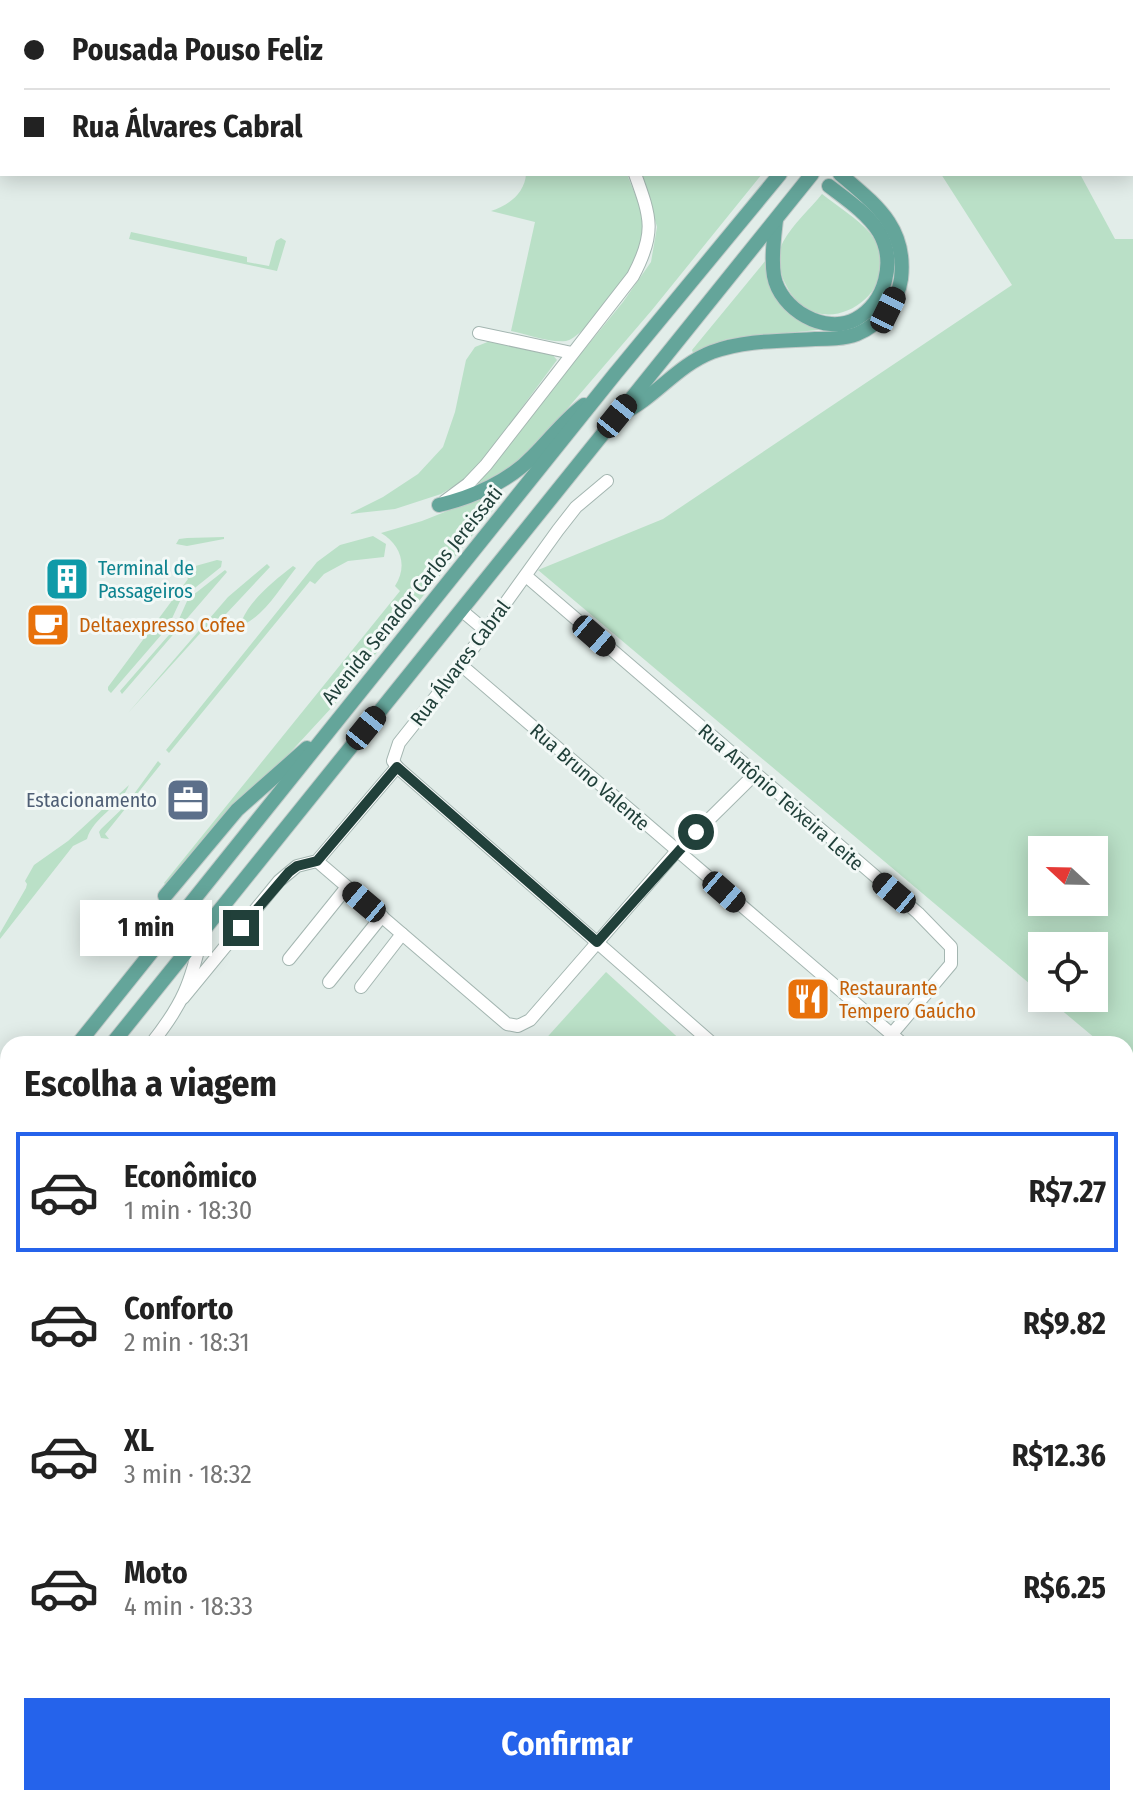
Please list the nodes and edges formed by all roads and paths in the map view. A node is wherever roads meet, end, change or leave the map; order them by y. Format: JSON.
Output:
{"nodes":[{"id":1,"x":863,"y":0,"type":"edge"},
{"id":2,"x":892,"y":0,"type":"edge"},
{"id":3,"x":636,"y":176,"type":"edge"},
{"id":4,"x":778,"y":176,"type":"edge"},
{"id":5,"x":842,"y":176,"type":"edge"},
{"id":6,"x":809,"y":178,"type":"edge"},
{"id":7,"x":829,"y":186,"type":"dead end"},
{"id":8,"x":776,"y":219,"type":"junction"},
{"id":9,"x":479,"y":333,"type":"dead end"},
{"id":10,"x":572,"y":353,"type":"junction"},
{"id":11,"x":615,"y":374,"type":"junction"},
{"id":12,"x":617,"y":416,"type":"junction"},
{"id":13,"x":607,"y":481,"type":"dead end"},
{"id":14,"x":439,"y":505,"type":"joint"},
{"id":15,"x":526,"y":576,"type":"junction"},
{"id":16,"x":461,"y":610,"type":"junction"},
{"id":17,"x":486,"y":631,"type":"junction"},
{"id":18,"x":461,"y":665,"type":"junction"},
{"id":19,"x":337,"y":721,"type":"junction"},
{"id":20,"x":397,"y":767,"type":"junction"},
{"id":21,"x":755,"y":774,"type":"junction"},
{"id":22,"x":676,"y":852,"type":"junction"},
{"id":23,"x":317,"y":861,"type":"junction"},
{"id":24,"x":347,"y":887,"type":"junction"},
{"id":25,"x":165,"y":896,"type":"dead end"},
{"id":26,"x":382,"y":916,"type":"junction"},
{"id":27,"x":202,"y":934,"type":"junction"},
{"id":28,"x":402,"y":934,"type":"junction"},
{"id":29,"x":597,"y":942,"type":"junction"},
{"id":30,"x":289,"y":959,"type":"dead end"},
{"id":31,"x":329,"y":982,"type":"dead end"},
{"id":32,"x":361,"y":987,"type":"dead end"},
{"id":33,"x":183,"y":998,"type":"junction"},
{"id":34,"x":891,"y":1035,"type":"joint"},
{"id":35,"x":84,"y":1036,"type":"edge"},
{"id":36,"x":119,"y":1036,"type":"edge"},
{"id":37,"x":157,"y":1036,"type":"edge"},
{"id":38,"x":704,"y":1036,"type":"edge"}],
"edges":[{"from":1,"to":2,"type":"main road"},
{"from":3,"to":10,"type":"street"},
{"from":4,"to":11,"type":"main road","name":"Avenida Senador Carlos Jereissati"},
{"from":5,"to":12,"type":"main road"},
{"from":6,"to":8,"type":"main road"},
{"from":7,"to":8,"type":"main road"},
{"from":8,"to":12,"type":"main road"},
{"from":9,"to":10,"type":"street"},
{"from":10,"to":14,"type":"street"},
{"from":11,"to":14,"type":"main road"},
{"from":11,"to":19,"type":"main road","name":"Avenida Senador Carlos Jereissati"},
{"from":12,"to":16,"type":"main road"},
{"from":13,"to":15,"type":"street","name":"Rua Álvares Cabral"},
{"from":15,"to":17,"type":"street","name":"Rua Álvares Cabral"},
{"from":15,"to":21,"type":"street","name":"Rua Antônio Teixeira Leite"},
{"from":16,"to":17,"type":"street"},
{"from":16,"to":27,"type":"main road"},
{"from":17,"to":18,"type":"street","name":"Rua Álvares Cabral"},
{"from":18,"to":20,"type":"street","name":"Rua Álvares Cabral"},
{"from":18,"to":22,"type":"street","name":"Rua Bruno Valente"},
{"from":19,"to":25,"type":"main road"},
{"from":19,"to":35,"type":"main road","name":"Avenida Senador Carlos Jereissati"},
{"from":20,"to":23,"type":"street","name":"Rua Álvares Cabral"},
{"from":20,"to":29,"type":"street"},
{"from":21,"to":22,"type":"street"},
{"from":21,"to":34,"type":"street","name":"Rua Antônio Teixeira Leite"},
{"from":22,"to":29,"type":"street"},
{"from":22,"to":34,"type":"street","name":"Rua Bruno Valente"},
{"from":23,"to":24,"type":"street"},
{"from":23,"to":33,"type":"street","name":"Rua Álvares Cabral"},
{"from":24,"to":26,"type":"street"},
{"from":24,"to":30,"type":"street"},
{"from":26,"to":28,"type":"street"},
{"from":26,"to":31,"type":"street"},
{"from":27,"to":33,"type":"street","name":"Rua Álvares Cabral"},
{"from":27,"to":36,"type":"main road"},
{"from":28,"to":29,"type":"street"},
{"from":28,"to":32,"type":"street"},
{"from":29,"to":38,"type":"street"},
{"from":33,"to":37,"type":"street","name":"Rua Álvares Cabral"}]}
